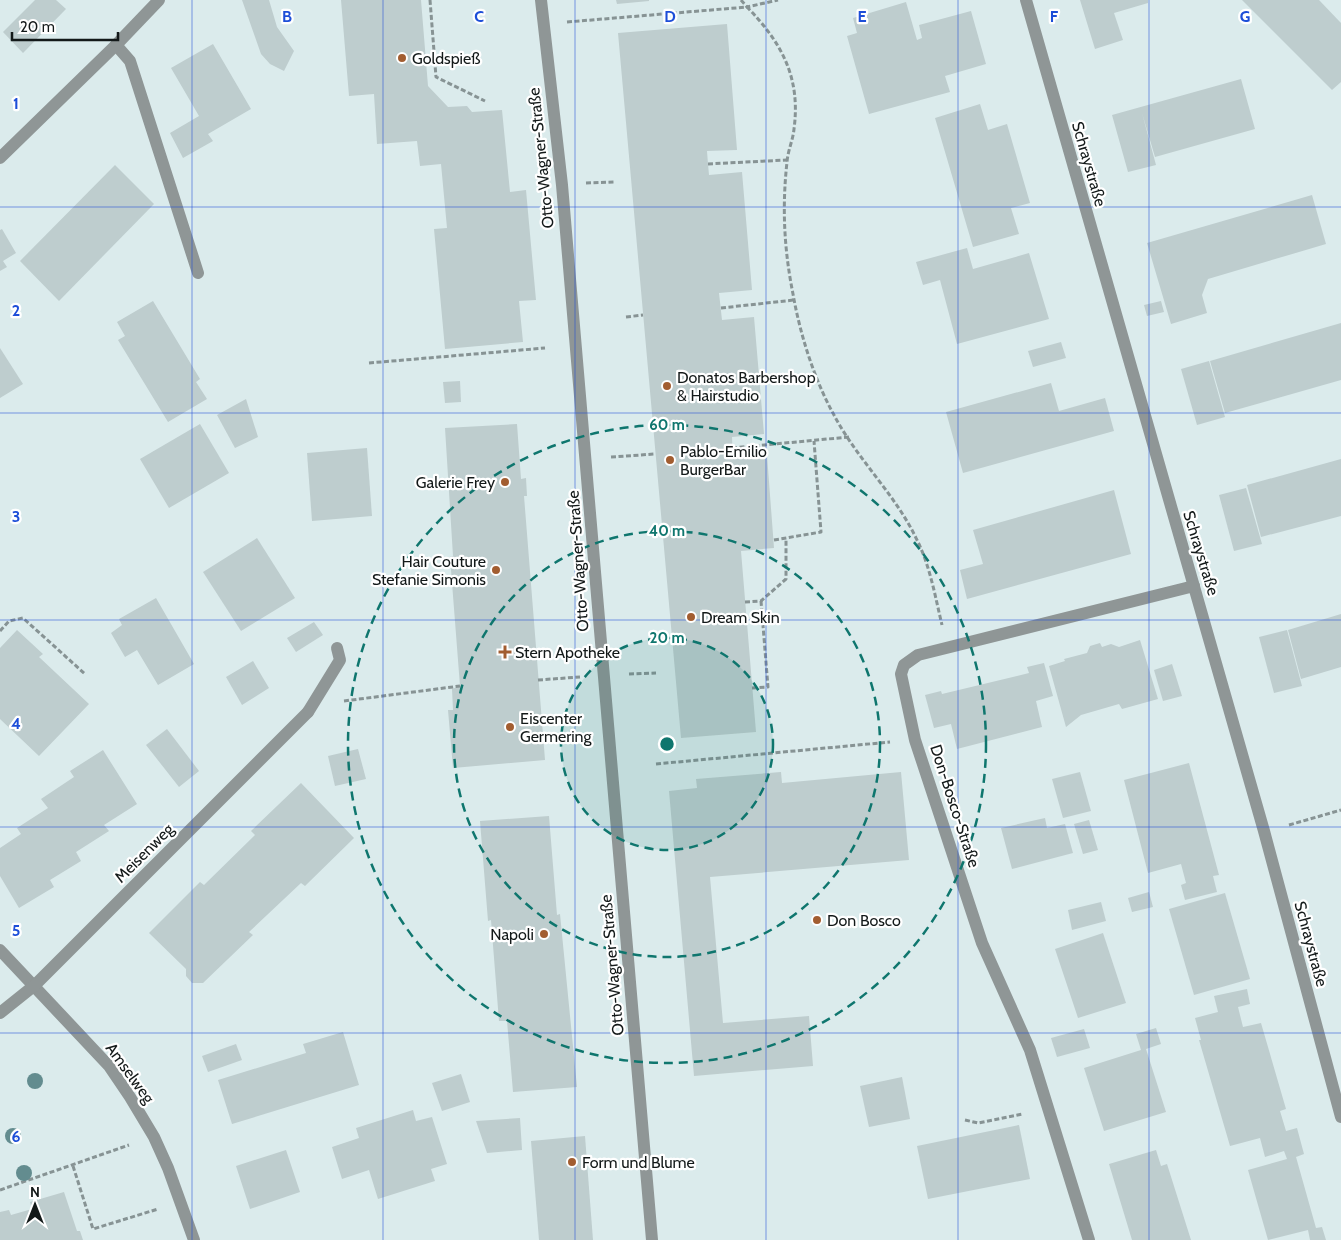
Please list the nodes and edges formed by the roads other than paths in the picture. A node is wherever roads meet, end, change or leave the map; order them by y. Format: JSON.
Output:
{"nodes":[{"id":1,"x":159,"y":0,"type":"edge"},
{"id":2,"x":541,"y":0,"type":"edge"},
{"id":3,"x":1026,"y":0,"type":"edge"},
{"id":4,"x":116,"y":45,"type":"junction"},
{"id":5,"x":0,"y":158,"type":"edge"},
{"id":6,"x":198,"y":273,"type":"dead end"},
{"id":7,"x":1194,"y":586,"type":"junction"},
{"id":8,"x":337,"y":648,"type":"dead end"},
{"id":9,"x":0,"y":950,"type":"edge"},
{"id":10,"x":35,"y":985,"type":"junction"},
{"id":11,"x":0,"y":1013,"type":"edge"},
{"id":12,"x":1341,"y":1117,"type":"edge"},
{"id":13,"x":194,"y":1240,"type":"edge"},
{"id":14,"x":652,"y":1240,"type":"edge"},
{"id":15,"x":1089,"y":1240,"type":"edge"}],
"edges":[{"from":1,"to":4,"type":"street"},
{"from":2,"to":14,"type":"street","name":"Otto-Wagner-Straße"},
{"from":3,"to":7,"type":"street","name":"Schraystraße"},
{"from":4,"to":5,"type":"street"},
{"from":4,"to":6,"type":"street"},
{"from":7,"to":12,"type":"street","name":"Schraystraße"},
{"from":7,"to":15,"type":"street","name":"Don-Bosco-Straße"},
{"from":8,"to":10,"type":"street","name":"Meisenweg"},
{"from":9,"to":10,"type":"street","name":"Amselweg"},
{"from":10,"to":11,"type":"street","name":"Meisenweg"},
{"from":10,"to":13,"type":"street","name":"Amselweg"}]}
